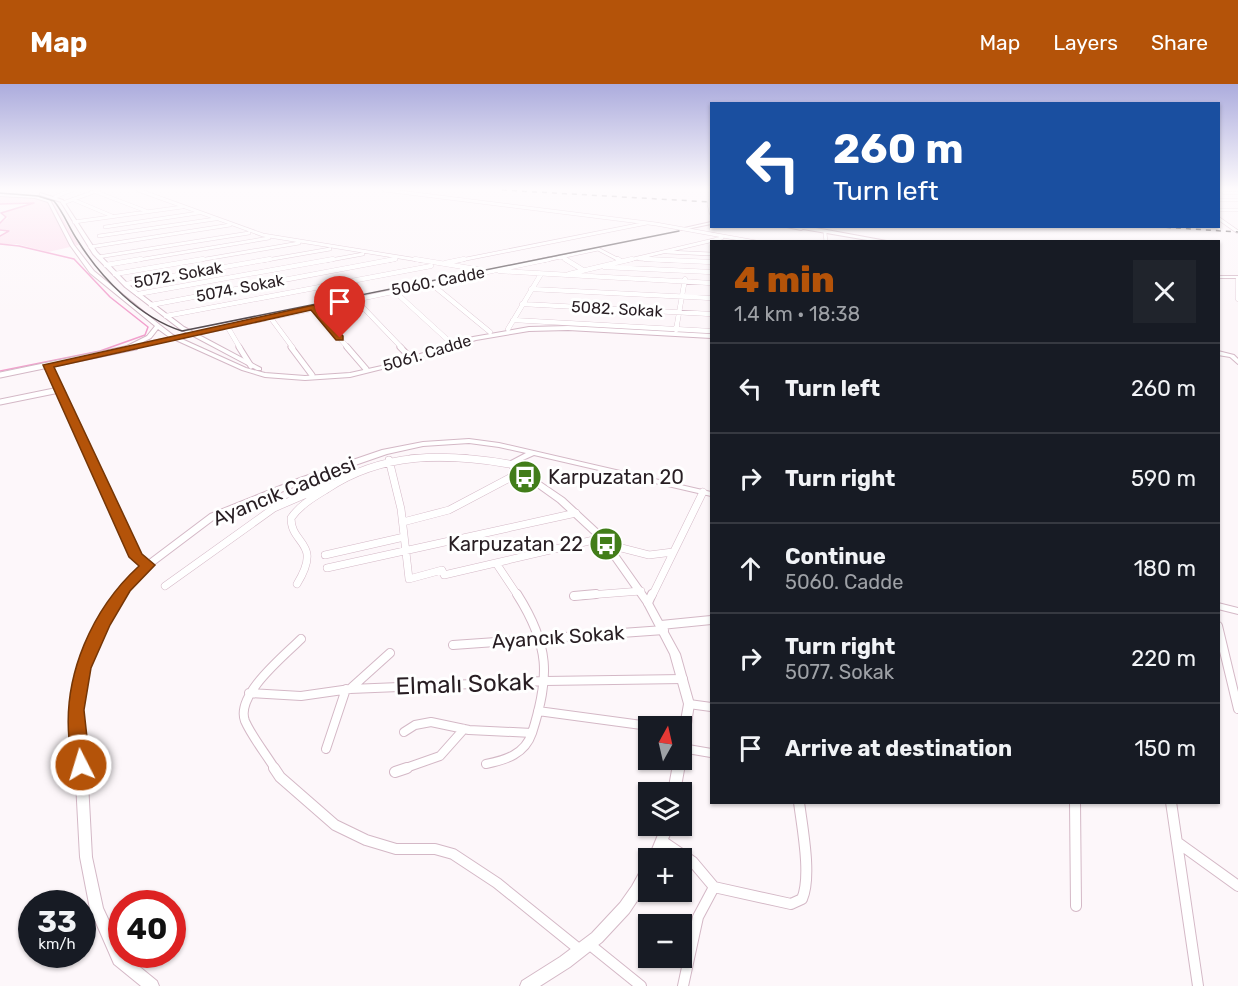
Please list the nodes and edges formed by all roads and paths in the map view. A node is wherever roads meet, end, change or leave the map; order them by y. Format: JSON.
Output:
{"nodes":[{"id":1,"x":66,"y":232,"type":"edge"},
{"id":2,"x":82,"y":232,"type":"edge"},
{"id":3,"x":102,"y":232,"type":"edge"},
{"id":4,"x":126,"y":232,"type":"edge"},
{"id":5,"x":185,"y":232,"type":"edge"},
{"id":6,"x":243,"y":232,"type":"edge"},
{"id":7,"x":255,"y":232,"type":"edge"},
{"id":8,"x":602,"y":232,"type":"edge"},
{"id":9,"x":699,"y":232,"type":"edge"},
{"id":10,"x":820,"y":232,"type":"edge"},
{"id":11,"x":831,"y":232,"type":"edge"},
{"id":12,"x":825,"y":233,"type":"junction"},
{"id":13,"x":99,"y":236,"type":"junction"},
{"id":14,"x":276,"y":237,"type":"junction"},
{"id":15,"x":727,"y":237,"type":"junction"},
{"id":16,"x":713,"y":240,"type":"edge"},
{"id":17,"x":748,"y":240,"type":"edge"},
{"id":18,"x":826,"y":240,"type":"edge"},
{"id":19,"x":866,"y":240,"type":"edge"},
{"id":20,"x":878,"y":240,"type":"edge"},
{"id":21,"x":710,"y":241,"type":"edge"},
{"id":22,"x":306,"y":242,"type":"junction"},
{"id":23,"x":92,"y":246,"type":"junction"},
{"id":24,"x":337,"y":248,"type":"junction"},
{"id":25,"x":658,"y":252,"type":"junction"},
{"id":26,"x":368,"y":253,"type":"junction"},
{"id":27,"x":710,"y":254,"type":"edge"},
{"id":28,"x":229,"y":255,"type":"junction"},
{"id":29,"x":97,"y":256,"type":"junction"},
{"id":30,"x":560,"y":256,"type":"junction"},
{"id":31,"x":400,"y":258,"type":"junction"},
{"id":32,"x":630,"y":259,"type":"junction"},
{"id":33,"x":621,"y":261,"type":"junction"},
{"id":34,"x":710,"y":262,"type":"edge"},
{"id":35,"x":243,"y":264,"type":"junction"},
{"id":36,"x":106,"y":265,"type":"junction"},
{"id":37,"x":236,"y":265,"type":"junction"},
{"id":38,"x":437,"y":265,"type":"junction"},
{"id":39,"x":596,"y":267,"type":"junction"},
{"id":40,"x":583,"y":270,"type":"junction"},
{"id":41,"x":491,"y":271,"type":"junction"},
{"id":42,"x":710,"y":272,"type":"edge"},
{"id":43,"x":115,"y":274,"type":"junction"},
{"id":44,"x":251,"y":274,"type":"junction"},
{"id":45,"x":541,"y":274,"type":"junction"},
{"id":46,"x":570,"y":274,"type":"junction"},
{"id":47,"x":564,"y":276,"type":"junction"},
{"id":48,"x":1220,"y":276,"type":"edge"},
{"id":49,"x":1238,"y":278,"type":"edge"},
{"id":50,"x":285,"y":280,"type":"junction"},
{"id":51,"x":685,"y":280,"type":"junction"},
{"id":52,"x":710,"y":281,"type":"edge"},
{"id":53,"x":429,"y":282,"type":"junction"},
{"id":54,"x":126,"y":284,"type":"junction"},
{"id":55,"x":261,"y":284,"type":"junction"},
{"id":56,"x":531,"y":289,"type":"junction"},
{"id":57,"x":393,"y":290,"type":"junction"},
{"id":58,"x":295,"y":291,"type":"junction"},
{"id":59,"x":138,"y":294,"type":"junction"},
{"id":60,"x":682,"y":296,"type":"junction"},
{"id":61,"x":1238,"y":296,"type":"edge"},
{"id":62,"x":354,"y":298,"type":"junction"},
{"id":63,"x":710,"y":298,"type":"edge"},
{"id":64,"x":522,"y":304,"type":"junction"},
{"id":65,"x":151,"y":305,"type":"junction"},
{"id":66,"x":314,"y":307,"type":"junction"},
{"id":67,"x":679,"y":312,"type":"junction"},
{"id":68,"x":710,"y":314,"type":"edge"},
{"id":69,"x":166,"y":316,"type":"junction"},
{"id":70,"x":270,"y":316,"type":"junction"},
{"id":71,"x":513,"y":320,"type":"junction"},
{"id":72,"x":227,"y":326,"type":"junction"},
{"id":73,"x":158,"y":327,"type":"junction"},
{"id":74,"x":508,"y":329,"type":"junction"},
{"id":75,"x":676,"y":330,"type":"junction"},
{"id":76,"x":490,"y":332,"type":"junction"},
{"id":77,"x":191,"y":333,"type":"junction"},
{"id":78,"x":710,"y":333,"type":"edge"},
{"id":79,"x":710,"y":333,"type":"edge"},
{"id":80,"x":175,"y":338,"type":"junction"},
{"id":81,"x":450,"y":342,"type":"junction"},
{"id":82,"x":127,"y":348,"type":"junction"},
{"id":83,"x":1220,"y":353,"type":"edge"},
{"id":84,"x":410,"y":356,"type":"junction"},
{"id":85,"x":1238,"y":362,"type":"edge"},
{"id":86,"x":48,"y":365,"type":"junction"},
{"id":87,"x":251,"y":366,"type":"junction"},
{"id":88,"x":366,"y":369,"type":"junction"},
{"id":89,"x":0,"y":375,"type":"edge"},
{"id":90,"x":312,"y":375,"type":"junction"},
{"id":91,"x":59,"y":390,"type":"junction"},
{"id":92,"x":0,"y":402,"type":"edge"},
{"id":93,"x":533,"y":453,"type":"junction"},
{"id":94,"x":389,"y":460,"type":"junction"},
{"id":95,"x":509,"y":464,"type":"junction"},
{"id":96,"x":519,"y":473,"type":"junction"},
{"id":97,"x":331,"y":484,"type":"junction"},
{"id":98,"x":707,"y":493,"type":"edge"},
{"id":99,"x":576,"y":513,"type":"junction"},
{"id":100,"x":403,"y":522,"type":"junction"},
{"id":101,"x":404,"y":537,"type":"junction"},
{"id":102,"x":604,"y":541,"type":"junction"},
{"id":103,"x":406,"y":550,"type":"junction"},
{"id":104,"x":674,"y":552,"type":"junction"},
{"id":105,"x":325,"y":555,"type":"dead end"},
{"id":106,"x":496,"y":563,"type":"junction"},
{"id":107,"x":148,"y":565,"type":"junction"},
{"id":108,"x":327,"y":567,"type":"dead end"},
{"id":109,"x":297,"y":584,"type":"dead end"},
{"id":110,"x":165,"y":586,"type":"dead end"},
{"id":111,"x":641,"y":591,"type":"junction"},
{"id":112,"x":574,"y":596,"type":"dead end"},
{"id":113,"x":648,"y":603,"type":"junction"},
{"id":114,"x":1220,"y":606,"type":"edge"},
{"id":115,"x":1238,"y":611,"type":"edge"},
{"id":116,"x":710,"y":620,"type":"edge"},
{"id":117,"x":663,"y":628,"type":"junction"},
{"id":118,"x":1220,"y":634,"type":"edge"},
{"id":119,"x":539,"y":638,"type":"junction"},
{"id":120,"x":301,"y":639,"type":"dead end"},
{"id":121,"x":453,"y":645,"type":"dead end"},
{"id":122,"x":390,"y":652,"type":"dead end"},
{"id":123,"x":683,"y":679,"type":"junction"},
{"id":124,"x":545,"y":681,"type":"junction"},
{"id":125,"x":348,"y":689,"type":"junction"},
{"id":126,"x":249,"y":693,"type":"junction"},
{"id":127,"x":689,"y":704,"type":"junction"},
{"id":128,"x":710,"y":707,"type":"edge"},
{"id":129,"x":1238,"y":709,"type":"edge"},
{"id":130,"x":538,"y":711,"type":"junction"},
{"id":131,"x":686,"y":716,"type":"edge"},
{"id":132,"x":638,"y":725,"type":"edge"},
{"id":133,"x":464,"y":729,"type":"junction"},
{"id":134,"x":404,"y":732,"type":"dead end"},
{"id":135,"x":532,"y":733,"type":"junction"},
{"id":136,"x":327,"y":749,"type":"dead end"},
{"id":137,"x":692,"y":751,"type":"edge"},
{"id":138,"x":710,"y":753,"type":"edge"},
{"id":139,"x":486,"y":764,"type":"dead end"},
{"id":140,"x":395,"y":772,"type":"dead end"},
{"id":141,"x":799,"y":804,"type":"edge"},
{"id":142,"x":1075,"y":804,"type":"edge"},
{"id":143,"x":1171,"y":804,"type":"edge"},
{"id":144,"x":664,"y":836,"type":"edge"},
{"id":145,"x":662,"y":841,"type":"junction"},
{"id":146,"x":1177,"y":842,"type":"junction"},
{"id":147,"x":659,"y":848,"type":"edge"},
{"id":148,"x":638,"y":886,"type":"edge"},
{"id":149,"x":1238,"y":886,"type":"edge"},
{"id":150,"x":714,"y":887,"type":"junction"},
{"id":151,"x":1076,"y":906,"type":"dead end"},
{"id":152,"x":584,"y":947,"type":"junction"},
{"id":153,"x":152,"y":986,"type":"edge"},
{"id":154,"x":527,"y":986,"type":"edge"},
{"id":155,"x":641,"y":986,"type":"edge"},
{"id":156,"x":683,"y":986,"type":"edge"},
{"id":157,"x":1198,"y":986,"type":"edge"}],
"edges":[{"from":1,"to":73,"type":"street","name":"5061. Cadde"},
{"from":2,"to":23,"type":"street","name":"5061. Cadde"},
{"from":3,"to":13,"type":"street"},
{"from":4,"to":13,"type":"street"},
{"from":5,"to":23,"type":"street"},
{"from":6,"to":29,"type":"street"},
{"from":7,"to":14,"type":"street"},
{"from":8,"to":38,"type":"street"},
{"from":9,"to":15,"type":"street"},
{"from":10,"to":12,"type":"street"},
{"from":11,"to":20,"type":"street"},
{"from":12,"to":18,"type":"street"},
{"from":12,"to":19,"type":"street"},
{"from":13,"to":23,"type":"street"},
{"from":14,"to":22,"type":"street"},
{"from":14,"to":36,"type":"street"},
{"from":15,"to":16,"type":"street"},
{"from":15,"to":17,"type":"street"},
{"from":21,"to":25,"type":"street"},
{"from":22,"to":24,"type":"street"},
{"from":22,"to":28,"type":"street"},
{"from":23,"to":29,"type":"street","name":"5061. Cadde"},
{"from":24,"to":26,"type":"street"},
{"from":24,"to":35,"type":"street","name":"5072. Sokak"},
{"from":25,"to":27,"type":"street"},
{"from":25,"to":32,"type":"street"},
{"from":26,"to":31,"type":"street"},
{"from":26,"to":44,"type":"street"},
{"from":28,"to":37,"type":"street"},
{"from":28,"to":43,"type":"street"},
{"from":29,"to":36,"type":"street","name":"5061. Cadde"},
{"from":30,"to":33,"type":"street","name":"5060. Cadde"},
{"from":30,"to":40,"type":"street"},
{"from":30,"to":41,"type":"street","name":"5060. Cadde"},
{"from":31,"to":38,"type":"street"},
{"from":31,"to":50,"type":"street","name":"5074. Sokak"},
{"from":32,"to":33,"type":"street"},
{"from":32,"to":34,"type":"street"},
{"from":33,"to":39,"type":"street"},
{"from":35,"to":37,"type":"street","name":"5072. Sokak"},
{"from":35,"to":44,"type":"street"},
{"from":36,"to":43,"type":"street","name":"5061. Cadde"},
{"from":37,"to":54,"type":"street","name":"5072. Sokak"},
{"from":38,"to":41,"type":"street"},
{"from":38,"to":58,"type":"street"},
{"from":39,"to":40,"type":"street"},
{"from":39,"to":42,"type":"street"},
{"from":40,"to":46,"type":"street"},
{"from":41,"to":45,"type":"street"},
{"from":41,"to":53,"type":"street","name":"5060. Cadde"},
{"from":43,"to":54,"type":"street","name":"5061. Cadde"},
{"from":44,"to":55,"type":"street"},
{"from":44,"to":59,"type":"street"},
{"from":45,"to":46,"type":"street"},
{"from":45,"to":47,"type":"street"},
{"from":45,"to":56,"type":"street"},
{"from":46,"to":47,"type":"street"},
{"from":46,"to":51,"type":"street"},
{"from":47,"to":51,"type":"street"},
{"from":48,"to":49,"type":"street"},
{"from":49,"to":61,"type":"street"},
{"from":50,"to":55,"type":"street","name":"5074. Sokak"},
{"from":50,"to":58,"type":"street"},
{"from":51,"to":52,"type":"street"},
{"from":51,"to":60,"type":"street"},
{"from":53,"to":57,"type":"street","name":"5060. Cadde"},
{"from":53,"to":76,"type":"street"},
{"from":54,"to":59,"type":"street","name":"5061. Cadde"},
{"from":55,"to":65,"type":"street","name":"5074. Sokak"},
{"from":56,"to":60,"type":"street"},
{"from":56,"to":64,"type":"street"},
{"from":57,"to":62,"type":"street","name":"5060. Cadde"},
{"from":57,"to":81,"type":"street"},
{"from":58,"to":69,"type":"street"},
{"from":59,"to":65,"type":"street","name":"5061. Cadde"},
{"from":60,"to":63,"type":"street"},
{"from":60,"to":67,"type":"street"},
{"from":62,"to":66,"type":"street","name":"5060. Cadde"},
{"from":62,"to":84,"type":"street"},
{"from":64,"to":67,"type":"street","name":"5082. Sokak"},
{"from":64,"to":71,"type":"street"},
{"from":65,"to":69,"type":"street","name":"5061. Cadde"},
{"from":66,"to":70,"type":"street","name":"5060. Cadde"},
{"from":66,"to":88,"type":"street"},
{"from":67,"to":68,"type":"street","name":"5082. Sokak"},
{"from":67,"to":75,"type":"street"},
{"from":69,"to":77,"type":"street","name":"5061. Cadde"},
{"from":70,"to":72,"type":"street","name":"5060. Cadde"},
{"from":70,"to":90,"type":"street"},
{"from":71,"to":74,"type":"street"},
{"from":71,"to":75,"type":"street"},
{"from":72,"to":77,"type":"street","name":"5060. Cadde"},
{"from":72,"to":87,"type":"street"},
{"from":73,"to":80,"type":"street","name":"5061. Cadde"},
{"from":73,"to":82,"type":"street"},
{"from":74,"to":75,"type":"street","name":"5061. Cadde"},
{"from":74,"to":76,"type":"street","name":"5061. Cadde"},
{"from":75,"to":78,"type":"street","name":"5061. Cadde"},
{"from":76,"to":81,"type":"street","name":"5061. Cadde"},
{"from":77,"to":80,"type":"street","name":"5060. Cadde"},
{"from":77,"to":87,"type":"street","name":"5061. Cadde"},
{"from":79,"to":80,"type":"street","name":"5061. Cadde"},
{"from":80,"to":82,"type":"street","name":"5060. Cadde"},
{"from":81,"to":84,"type":"street","name":"5061. Cadde"},
{"from":82,"to":86,"type":"street","name":"5060. Cadde"},
{"from":83,"to":85,"type":"street"},
{"from":84,"to":88,"type":"street","name":"5061. Cadde"},
{"from":86,"to":89,"type":"street","name":"5060. Cadde"},
{"from":86,"to":91,"type":"street"},
{"from":87,"to":90,"type":"street","name":"5061. Cadde"},
{"from":88,"to":90,"type":"street","name":"5061. Cadde"},
{"from":91,"to":92,"type":"street"},
{"from":91,"to":107,"type":"street"},
{"from":93,"to":95,"type":"street"},
{"from":93,"to":98,"type":"street","name":"Ayancık Caddesi"},
{"from":93,"to":107,"type":"street","name":"Ayancık Caddesi"},
{"from":94,"to":95,"type":"street"},
{"from":94,"to":97,"type":"street"},
{"from":94,"to":100,"type":"street"},
{"from":95,"to":96,"type":"street"},
{"from":96,"to":99,"type":"street"},
{"from":96,"to":100,"type":"street"},
{"from":97,"to":109,"type":"street"},
{"from":97,"to":110,"type":"street"},
{"from":98,"to":104,"type":"street"},
{"from":99,"to":102,"type":"street"},
{"from":99,"to":103,"type":"street"},
{"from":100,"to":101,"type":"street"},
{"from":101,"to":103,"type":"street"},
{"from":101,"to":105,"type":"street"},
{"from":102,"to":104,"type":"street"},
{"from":102,"to":106,"type":"street"},
{"from":102,"to":111,"type":"street"},
{"from":103,"to":106,"type":"street"},
{"from":103,"to":108,"type":"street"},
{"from":104,"to":113,"type":"street"},
{"from":106,"to":119,"type":"street"},
{"from":107,"to":153,"type":"street","name":"Ayancık Caddesi"},
{"from":111,"to":112,"type":"street"},
{"from":111,"to":113,"type":"street"},
{"from":113,"to":117,"type":"street"},
{"from":114,"to":115,"type":"street"},
{"from":116,"to":117,"type":"street","name":"Ayancık Sokak"},
{"from":117,"to":119,"type":"street","name":"Ayancık Sokak"},
{"from":117,"to":123,"type":"street"},
{"from":118,"to":129,"type":"street"},
{"from":119,"to":121,"type":"street","name":"Ayancık Sokak"},
{"from":119,"to":124,"type":"street"},
{"from":120,"to":126,"type":"street"},
{"from":122,"to":125,"type":"street"},
{"from":123,"to":124,"type":"street","name":"Elmalı Sokak"},
{"from":123,"to":127,"type":"street"},
{"from":124,"to":125,"type":"street","name":"Elmalı Sokak"},
{"from":124,"to":130,"type":"street"},
{"from":125,"to":126,"type":"street","name":"Elmalı Sokak"},
{"from":125,"to":136,"type":"street"},
{"from":126,"to":152,"type":"street"},
{"from":127,"to":128,"type":"street"},
{"from":127,"to":131,"type":"street"},
{"from":130,"to":132,"type":"street"},
{"from":130,"to":135,"type":"street"},
{"from":133,"to":134,"type":"street"},
{"from":133,"to":135,"type":"street"},
{"from":133,"to":140,"type":"street"},
{"from":135,"to":139,"type":"street"},
{"from":137,"to":138,"type":"street"},
{"from":141,"to":150,"type":"street"},
{"from":142,"to":151,"type":"street"},
{"from":143,"to":146,"type":"street"},
{"from":144,"to":145,"type":"street"},
{"from":145,"to":147,"type":"street"},
{"from":145,"to":150,"type":"street"},
{"from":146,"to":149,"type":"street"},
{"from":146,"to":157,"type":"street"},
{"from":148,"to":152,"type":"street"},
{"from":150,"to":156,"type":"street"},
{"from":152,"to":154,"type":"street"},
{"from":152,"to":155,"type":"street"}]}
